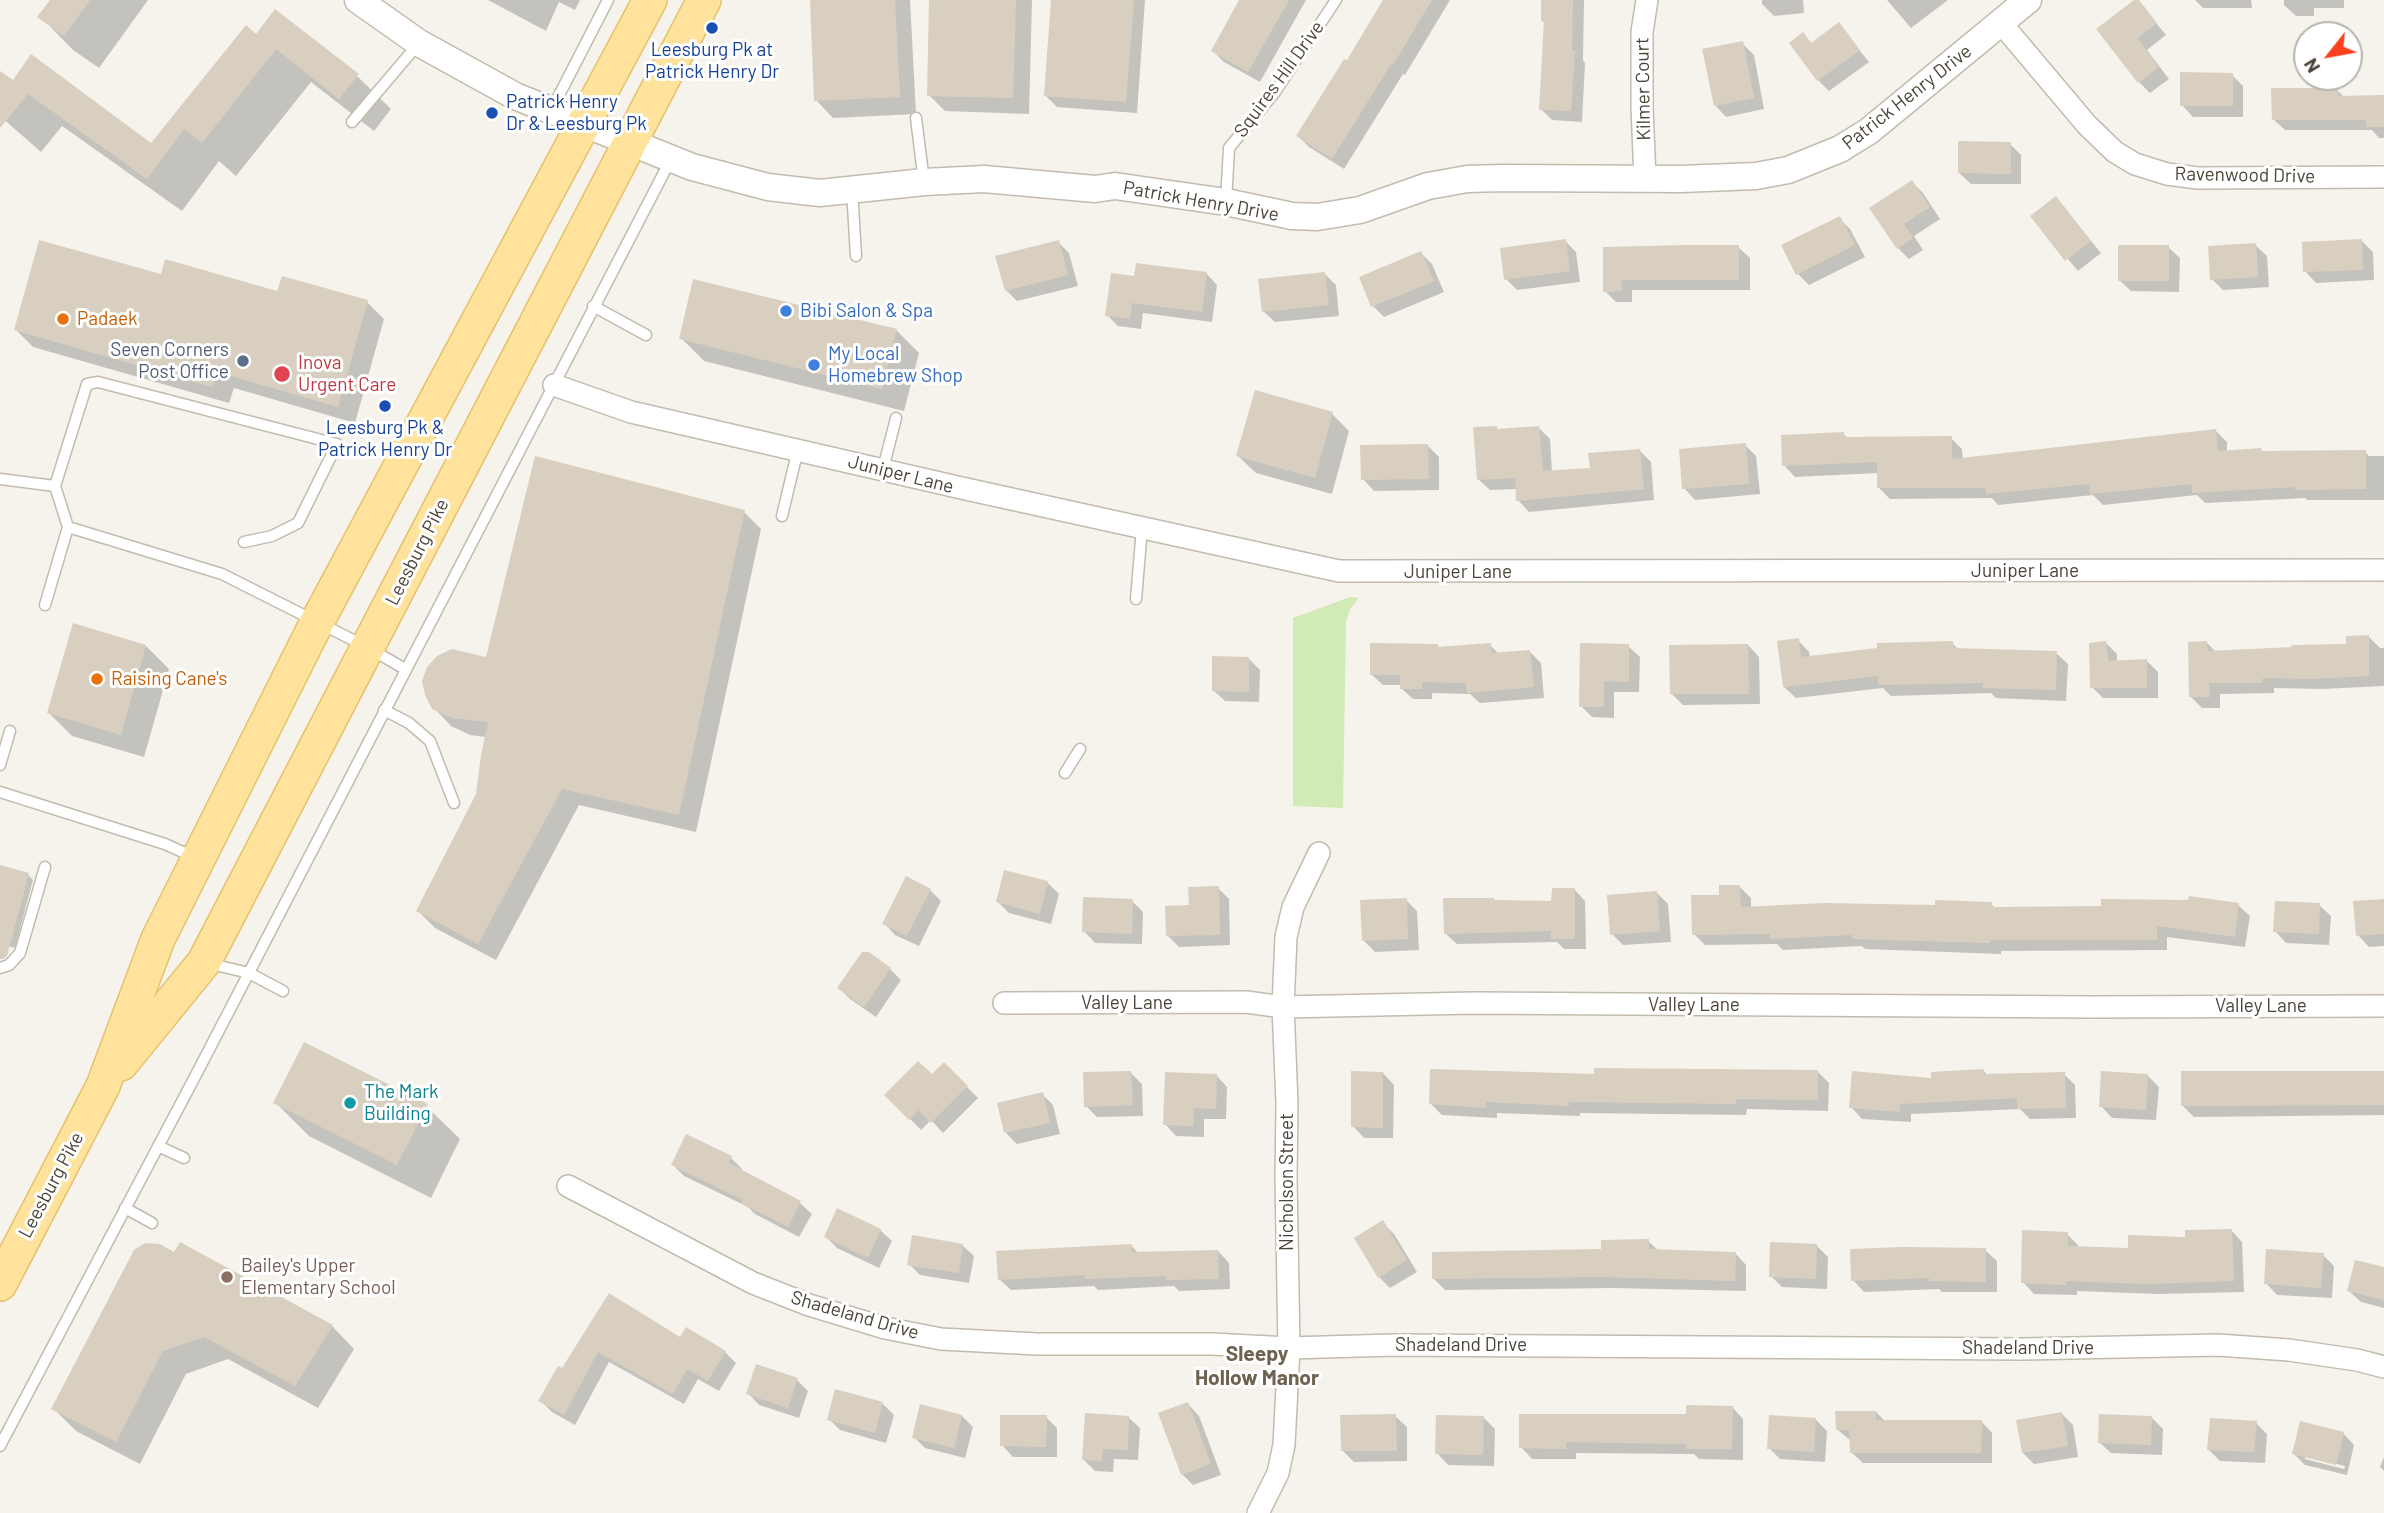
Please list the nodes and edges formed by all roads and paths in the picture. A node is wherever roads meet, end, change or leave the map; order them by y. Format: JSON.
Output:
{"nodes":[{"id":1,"x":358,"y":0,"type":"edge"},
{"id":2,"x":608,"y":0,"type":"edge"},
{"id":3,"x":650,"y":0,"type":"edge"},
{"id":4,"x":704,"y":0,"type":"edge"},
{"id":5,"x":1336,"y":0,"type":"edge"},
{"id":6,"x":1647,"y":0,"type":"edge"},
{"id":7,"x":2028,"y":0,"type":"edge"},
{"id":8,"x":2001,"y":23,"type":"junction"},
{"id":9,"x":419,"y":43,"type":"junction"},
{"id":10,"x":551,"y":111,"type":"junction"},
{"id":11,"x":916,"y":117,"type":"dead end"},
{"id":12,"x":352,"y":122,"type":"dead end"},
{"id":13,"x":583,"y":125,"type":"junction"},
{"id":14,"x":629,"y":143,"type":"junction"},
{"id":15,"x":671,"y":159,"type":"junction"},
{"id":16,"x":2384,"y":177,"type":"edge"},
{"id":17,"x":1645,"y":178,"type":"junction"},
{"id":18,"x":924,"y":182,"type":"junction"},
{"id":19,"x":852,"y":189,"type":"junction"},
{"id":20,"x":1226,"y":202,"type":"junction"},
{"id":21,"x":856,"y":256,"type":"dead end"},
{"id":22,"x":593,"y":306,"type":"junction"},
{"id":23,"x":646,"y":335,"type":"dead end"},
{"id":24,"x":554,"y":385,"type":"junction"},
{"id":25,"x":897,"y":418,"type":"dead end"},
{"id":26,"x":798,"y":449,"type":"junction"},
{"id":27,"x":883,"y":470,"type":"junction"},
{"id":28,"x":0,"y":479,"type":"edge"},
{"id":29,"x":55,"y":486,"type":"junction"},
{"id":30,"x":782,"y":516,"type":"dead end"},
{"id":31,"x":68,"y":527,"type":"junction"},
{"id":32,"x":1142,"y":528,"type":"junction"},
{"id":33,"x":244,"y":542,"type":"dead end"},
{"id":34,"x":2384,"y":570,"type":"edge"},
{"id":35,"x":1136,"y":599,"type":"dead end"},
{"id":36,"x":45,"y":605,"type":"dead end"},
{"id":37,"x":317,"y":622,"type":"junction"},
{"id":38,"x":368,"y":647,"type":"junction"},
{"id":39,"x":405,"y":669,"type":"junction"},
{"id":40,"x":384,"y":710,"type":"junction"},
{"id":41,"x":10,"y":731,"type":"dead end"},
{"id":42,"x":1080,"y":749,"type":"dead end"},
{"id":43,"x":0,"y":765,"type":"edge"},
{"id":44,"x":1065,"y":773,"type":"dead end"},
{"id":45,"x":0,"y":792,"type":"edge"},
{"id":46,"x":454,"y":803,"type":"dead end"},
{"id":47,"x":1318,"y":853,"type":"dead end"},
{"id":48,"x":198,"y":859,"type":"junction"},
{"id":49,"x":45,"y":867,"type":"dead end"},
{"id":50,"x":204,"y":962,"type":"junction"},
{"id":51,"x":0,"y":968,"type":"edge"},
{"id":52,"x":249,"y":973,"type":"junction"},
{"id":53,"x":283,"y":991,"type":"dead end"},
{"id":54,"x":1004,"y":1003,"type":"dead end"},
{"id":55,"x":2384,"y":1006,"type":"edge"},
{"id":56,"x":1283,"y":1007,"type":"junction"},
{"id":57,"x":103,"y":1087,"type":"junction"},
{"id":58,"x":158,"y":1146,"type":"junction"},
{"id":59,"x":184,"y":1158,"type":"dead end"},
{"id":60,"x":568,"y":1186,"type":"dead end"},
{"id":61,"x":125,"y":1208,"type":"junction"},
{"id":62,"x":152,"y":1223,"type":"dead end"},
{"id":63,"x":0,"y":1284,"type":"edge"},
{"id":64,"x":1289,"y":1348,"type":"junction"},
{"id":65,"x":2384,"y":1367,"type":"edge"},
{"id":66,"x":0,"y":1446,"type":"edge"},
{"id":67,"x":1258,"y":1513,"type":"edge"}],
"edges":[{"from":1,"to":9,"type":"street","name":"Patrick Henry Drive"},
{"from":2,"to":10,"type":"lane"},
{"from":3,"to":13,"type":"main road","name":"Leesburg Pike"},
{"from":4,"to":14,"type":"main road","name":"Leesburg Pike"},
{"from":5,"to":20,"type":"lane","name":"Squires Hill Drive"},
{"from":6,"to":17,"type":"street","name":"Kilmer Court"},
{"from":7,"to":8,"type":"street","name":"Patrick Henry Drive"},
{"from":8,"to":16,"type":"street","name":"Ravenwood Drive"},
{"from":8,"to":17,"type":"street","name":"Patrick Henry Drive"},
{"from":9,"to":10,"type":"street","name":"Patrick Henry Drive"},
{"from":9,"to":12,"type":"lane"},
{"from":10,"to":13,"type":"street","name":"Patrick Henry Drive"},
{"from":11,"to":18,"type":"lane"},
{"from":13,"to":14,"type":"street","name":"Patrick Henry Drive"},
{"from":13,"to":37,"type":"main road","name":"Leesburg Pike"},
{"from":14,"to":15,"type":"street","name":"Patrick Henry Drive"},
{"from":14,"to":38,"type":"main road","name":"Leesburg Pike"},
{"from":15,"to":19,"type":"street","name":"Patrick Henry Drive"},
{"from":15,"to":22,"type":"lane"},
{"from":17,"to":20,"type":"street","name":"Patrick Henry Drive"},
{"from":18,"to":19,"type":"street","name":"Patrick Henry Drive"},
{"from":18,"to":20,"type":"street","name":"Patrick Henry Drive"},
{"from":19,"to":21,"type":"lane"},
{"from":22,"to":23,"type":"lane"},
{"from":22,"to":24,"type":"lane"},
{"from":24,"to":26,"type":"street","name":"Juniper Lane"},
{"from":24,"to":39,"type":"lane"},
{"from":25,"to":27,"type":"lane"},
{"from":26,"to":27,"type":"street","name":"Juniper Lane"},
{"from":26,"to":30,"type":"lane"},
{"from":27,"to":32,"type":"street","name":"Juniper Lane"},
{"from":28,"to":29,"type":"lane"},
{"from":29,"to":31,"type":"lane"},
{"from":29,"to":33,"type":"lane"},
{"from":31,"to":36,"type":"lane"},
{"from":31,"to":37,"type":"lane"},
{"from":32,"to":34,"type":"street","name":"Juniper Lane"},
{"from":32,"to":35,"type":"lane"},
{"from":37,"to":38,"type":"lane"},
{"from":37,"to":48,"type":"main road","name":"Leesburg Pike"},
{"from":38,"to":39,"type":"lane"},
{"from":38,"to":50,"type":"main road","name":"Leesburg Pike"},
{"from":39,"to":40,"type":"lane"},
{"from":40,"to":46,"type":"lane"},
{"from":40,"to":52,"type":"lane"},
{"from":41,"to":43,"type":"lane"},
{"from":42,"to":44,"type":"lane"},
{"from":45,"to":48,"type":"lane"},
{"from":47,"to":56,"type":"street","name":"Nicholson Street"},
{"from":48,"to":57,"type":"main road","name":"Leesburg Pike"},
{"from":49,"to":51,"type":"lane"},
{"from":50,"to":52,"type":"lane"},
{"from":50,"to":57,"type":"main road","name":"Leesburg Pike"},
{"from":52,"to":53,"type":"lane"},
{"from":52,"to":58,"type":"lane"},
{"from":54,"to":56,"type":"street","name":"Valley Lane"},
{"from":55,"to":56,"type":"street","name":"Valley Lane"},
{"from":56,"to":64,"type":"street","name":"Nicholson Street"},
{"from":57,"to":63,"type":"main road","name":"Leesburg Pike"},
{"from":58,"to":59,"type":"lane"},
{"from":58,"to":61,"type":"lane"},
{"from":60,"to":64,"type":"street","name":"Shadeland Drive"},
{"from":61,"to":62,"type":"lane"},
{"from":61,"to":66,"type":"lane"},
{"from":64,"to":65,"type":"street","name":"Shadeland Drive"},
{"from":64,"to":67,"type":"street","name":"Nicholson Street"}]}
